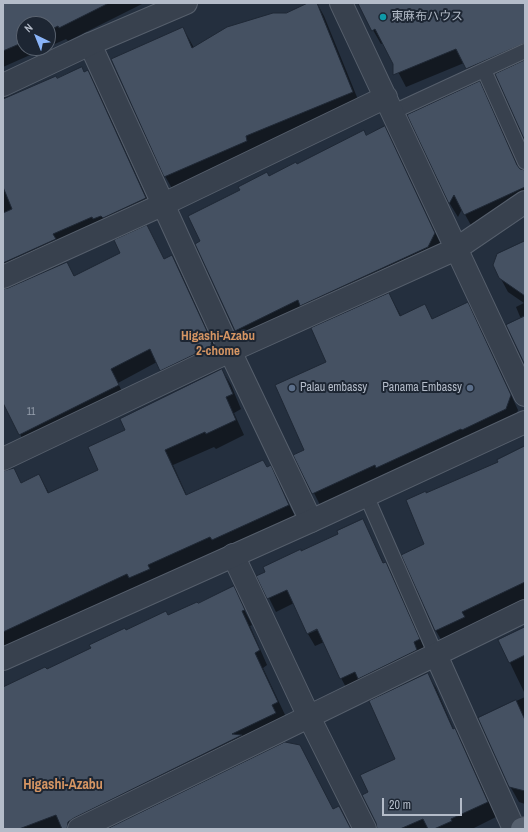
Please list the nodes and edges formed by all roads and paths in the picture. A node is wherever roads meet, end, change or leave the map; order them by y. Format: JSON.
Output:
{"nodes":[{"id":1,"x":186,"y":3,"type":"edge"},
{"id":2,"x":341,"y":3,"type":"edge"},
{"id":3,"x":90,"y":44,"type":"junction"},
{"id":4,"x":525,"y":52,"type":"edge"},
{"id":5,"x":484,"y":70,"type":"junction"},
{"id":6,"x":3,"y":85,"type":"edge"},
{"id":7,"x":389,"y":104,"type":"junction"},
{"id":8,"x":525,"y":162,"type":"edge"},
{"id":9,"x":525,"y":202,"type":"edge"},
{"id":10,"x":164,"y":204,"type":"junction"},
{"id":11,"x":456,"y":249,"type":"junction"},
{"id":12,"x":3,"y":277,"type":"edge"},
{"id":13,"x":230,"y":351,"type":"junction"},
{"id":14,"x":525,"y":395,"type":"edge"},
{"id":15,"x":525,"y":422,"type":"edge"},
{"id":16,"x":3,"y":459,"type":"edge"},
{"id":17,"x":366,"y":495,"type":"junction"},
{"id":18,"x":311,"y":521,"type":"junction"},
{"id":19,"x":233,"y":555,"type":"junction"},
{"id":20,"x":525,"y":611,"type":"edge"},
{"id":21,"x":436,"y":655,"type":"junction"},
{"id":22,"x":3,"y":659,"type":"edge"},
{"id":23,"x":309,"y":717,"type":"junction"},
{"id":24,"x":525,"y":828,"type":"edge"},
{"id":25,"x":79,"y":829,"type":"edge"},
{"id":26,"x":365,"y":829,"type":"edge"},
{"id":27,"x":514,"y":829,"type":"edge"},
{"id":28,"x":522,"y":829,"type":"edge"}],
"edges":[{"from":1,"to":3,"type":"street"},
{"from":2,"to":7,"type":"street"},
{"from":3,"to":6,"type":"street"},
{"from":3,"to":10,"type":"street"},
{"from":4,"to":5,"type":"lane"},
{"from":5,"to":7,"type":"lane"},
{"from":5,"to":8,"type":"lane"},
{"from":7,"to":10,"type":"street"},
{"from":7,"to":11,"type":"street"},
{"from":9,"to":11,"type":"street"},
{"from":10,"to":12,"type":"street"},
{"from":10,"to":13,"type":"street"},
{"from":11,"to":13,"type":"street"},
{"from":11,"to":14,"type":"street"},
{"from":13,"to":16,"type":"street"},
{"from":13,"to":18,"type":"street"},
{"from":15,"to":17,"type":"street"},
{"from":17,"to":18,"type":"street"},
{"from":17,"to":21,"type":"lane"},
{"from":18,"to":19,"type":"street"},
{"from":19,"to":22,"type":"street"},
{"from":19,"to":23,"type":"street"},
{"from":20,"to":21,"type":"street"},
{"from":21,"to":23,"type":"street"},
{"from":21,"to":27,"type":"street"},
{"from":23,"to":25,"type":"street"},
{"from":23,"to":26,"type":"street"},
{"from":24,"to":28,"type":"main road"}]}
